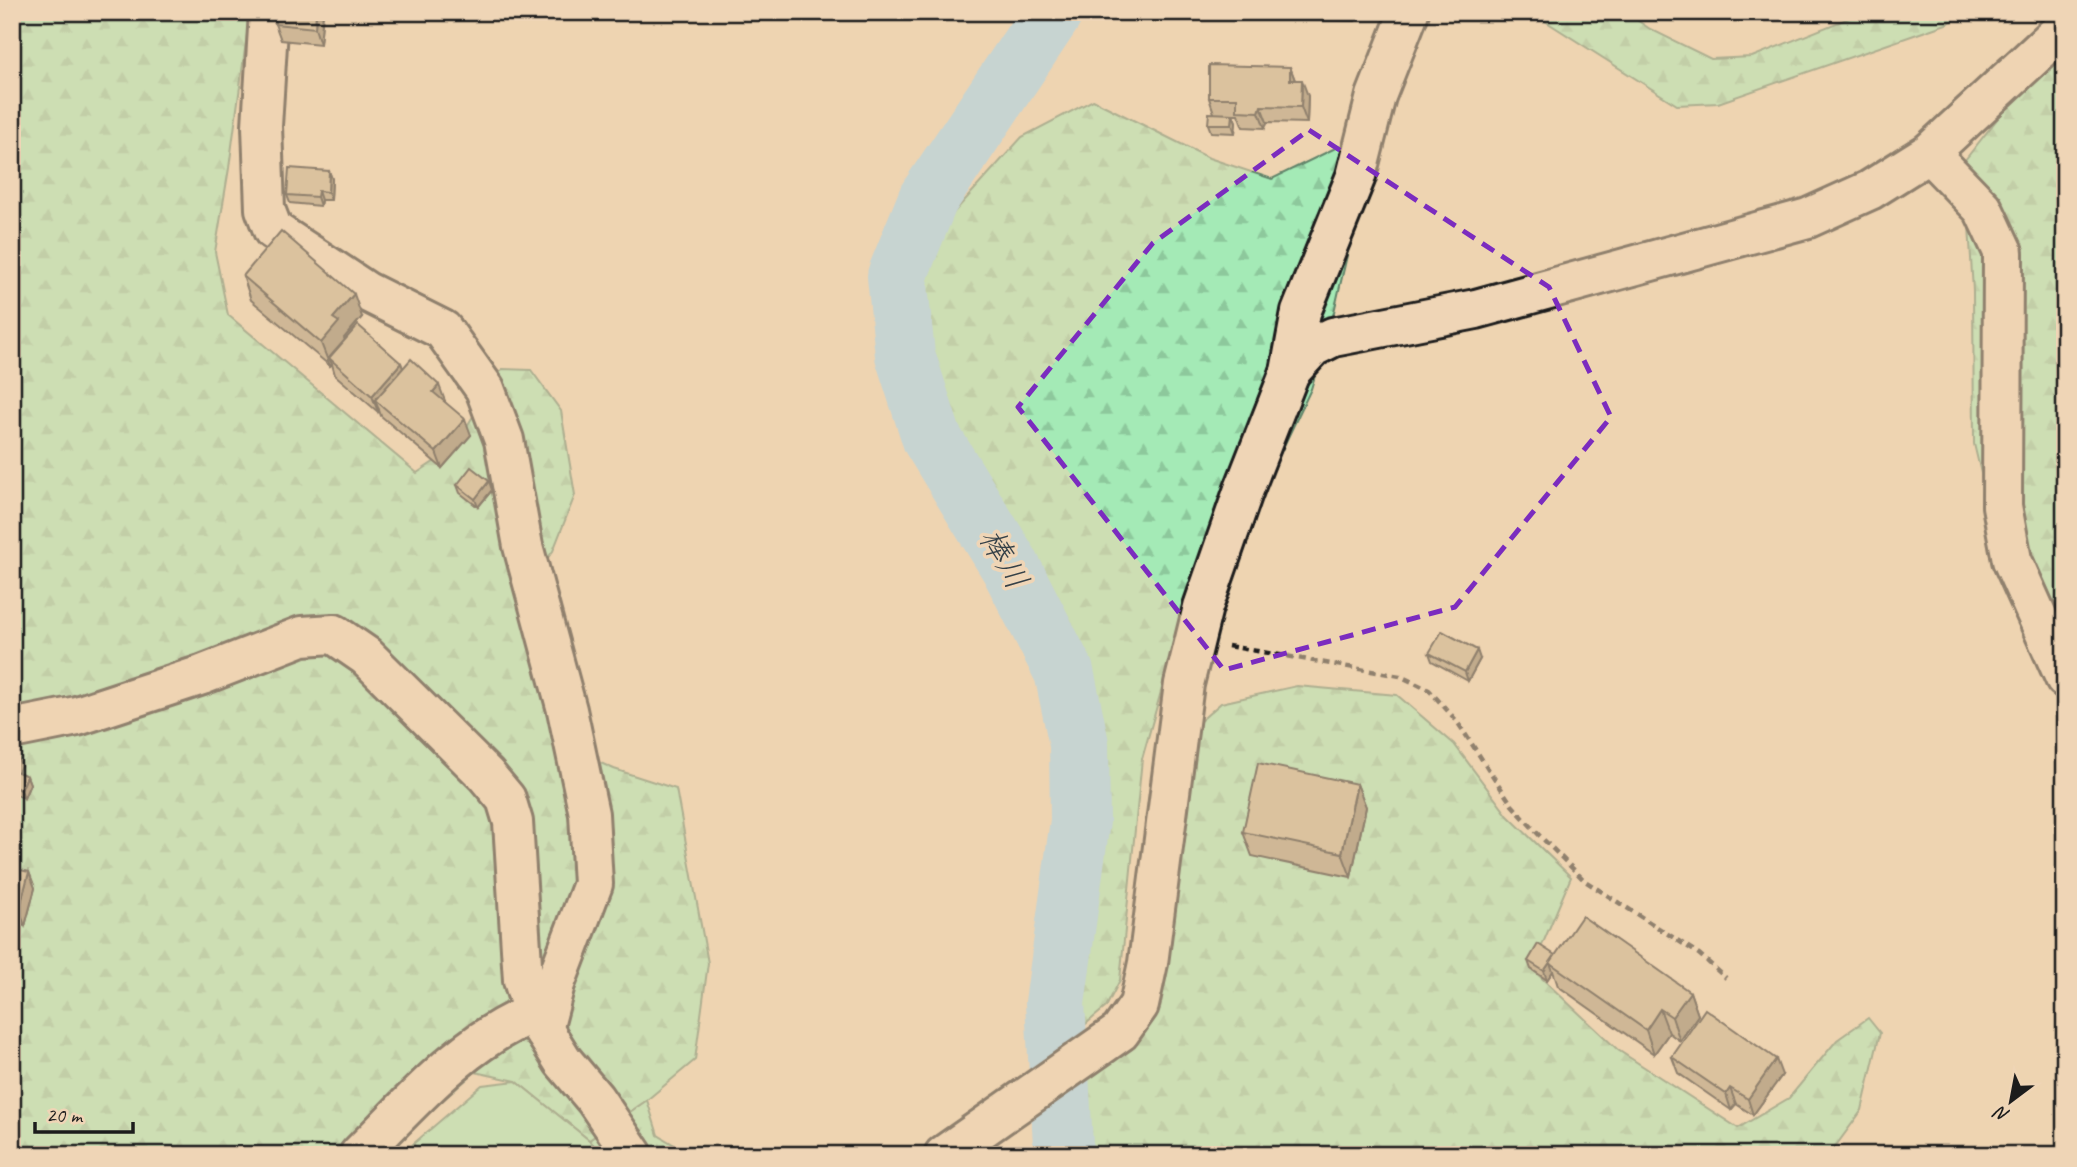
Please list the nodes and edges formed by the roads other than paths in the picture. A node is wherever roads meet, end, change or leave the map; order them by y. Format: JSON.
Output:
{"nodes":[{"id":1,"x":269,"y":12,"type":"edge"},
{"id":2,"x":1409,"y":12,"type":"edge"},
{"id":3,"x":2065,"y":27,"type":"edge"},
{"id":4,"x":1929,"y":153,"type":"junction"},
{"id":5,"x":1290,"y":372,"type":"junction"},
{"id":6,"x":2065,"y":678,"type":"edge"},
{"id":7,"x":12,"y":729,"type":"edge"},
{"id":8,"x":538,"y":1021,"type":"junction"},
{"id":9,"x":359,"y":1155,"type":"edge"},
{"id":10,"x":633,"y":1155,"type":"edge"},
{"id":11,"x":944,"y":1155,"type":"edge"}],
"edges":[{"from":1,"to":8,"type":"street"},
{"from":2,"to":5,"type":"street"},
{"from":3,"to":4,"type":"street"},
{"from":4,"to":5,"type":"street"},
{"from":4,"to":6,"type":"street"},
{"from":5,"to":11,"type":"street"},
{"from":7,"to":8,"type":"street"},
{"from":8,"to":9,"type":"street"},
{"from":8,"to":10,"type":"street"}]}
